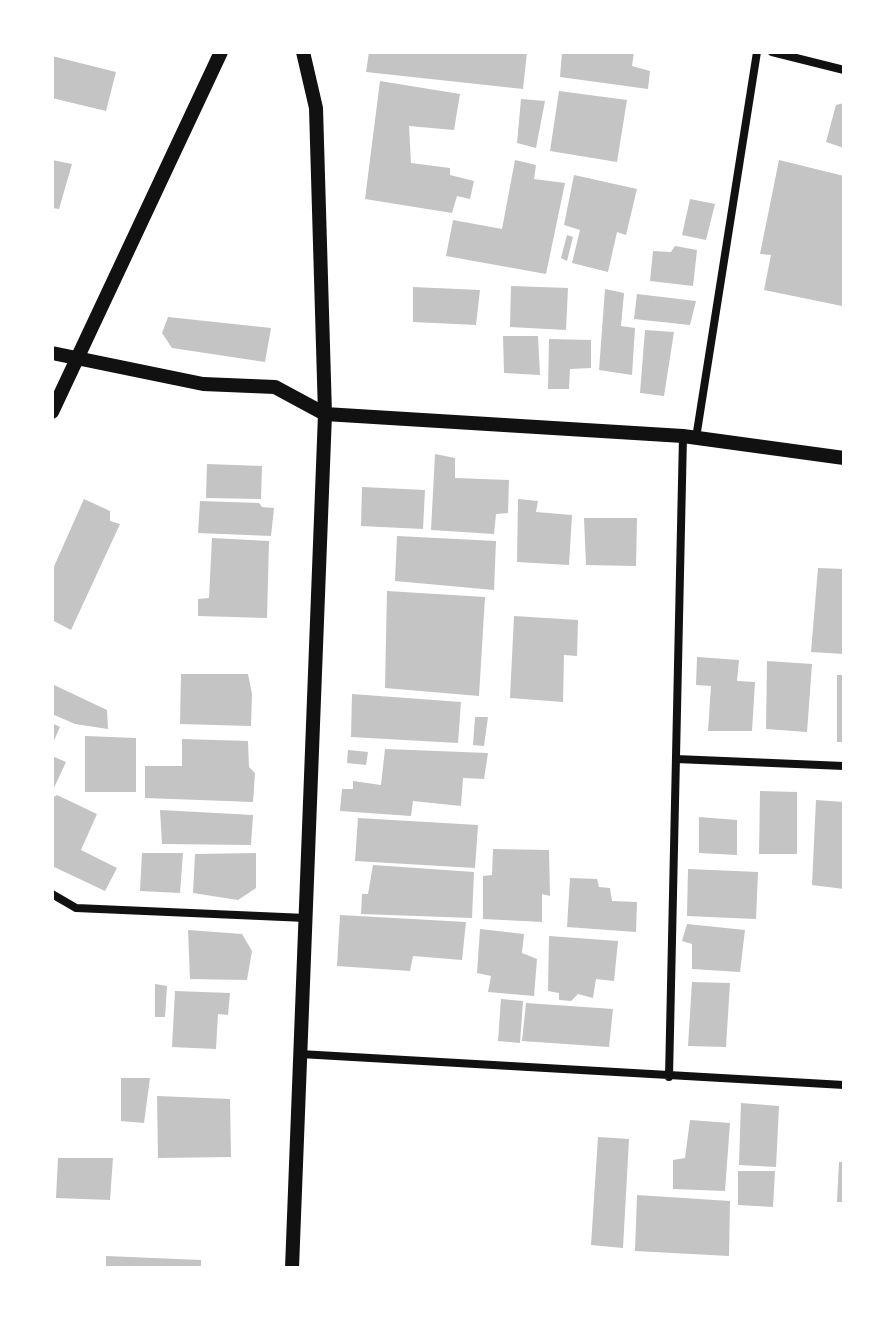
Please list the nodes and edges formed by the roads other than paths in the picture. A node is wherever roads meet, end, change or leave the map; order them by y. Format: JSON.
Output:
{"nodes":[{"id":1,"x":221,"y":52,"type":"edge"},
{"id":2,"x":303,"y":52,"type":"edge"},
{"id":3,"x":757,"y":52,"type":"edge"},
{"id":4,"x":772,"y":52,"type":"edge"},
{"id":5,"x":844,"y":70,"type":"edge"},
{"id":6,"x":52,"y":353,"type":"edge"},
{"id":7,"x":74,"y":358,"type":"junction"},
{"id":8,"x":52,"y":412,"type":"edge"},
{"id":9,"x":325,"y":414,"type":"junction"},
{"id":10,"x":689,"y":437,"type":"junction"},
{"id":11,"x":844,"y":458,"type":"edge"},
{"id":12,"x":676,"y":759,"type":"junction"},
{"id":13,"x":844,"y":766,"type":"edge"},
{"id":14,"x":52,"y":894,"type":"edge"},
{"id":15,"x":306,"y":918,"type":"junction"},
{"id":16,"x":300,"y":1054,"type":"junction"},
{"id":17,"x":669,"y":1077,"type":"junction"},
{"id":18,"x":844,"y":1085,"type":"edge"},
{"id":19,"x":292,"y":1268,"type":"edge"}],
"edges":[{"from":1,"to":7,"type":"street"},
{"from":2,"to":9,"type":"street"},
{"from":3,"to":10,"type":"street"},
{"from":4,"to":5,"type":"street"},
{"from":6,"to":7,"type":"street"},
{"from":7,"to":8,"type":"street"},
{"from":7,"to":9,"type":"street"},
{"from":9,"to":10,"type":"street"},
{"from":9,"to":15,"type":"street"},
{"from":10,"to":11,"type":"street"},
{"from":10,"to":12,"type":"street"},
{"from":12,"to":13,"type":"street"},
{"from":12,"to":17,"type":"street"},
{"from":14,"to":15,"type":"street"},
{"from":15,"to":16,"type":"street"},
{"from":16,"to":17,"type":"street"},
{"from":16,"to":19,"type":"street"},
{"from":17,"to":18,"type":"street"}]}
